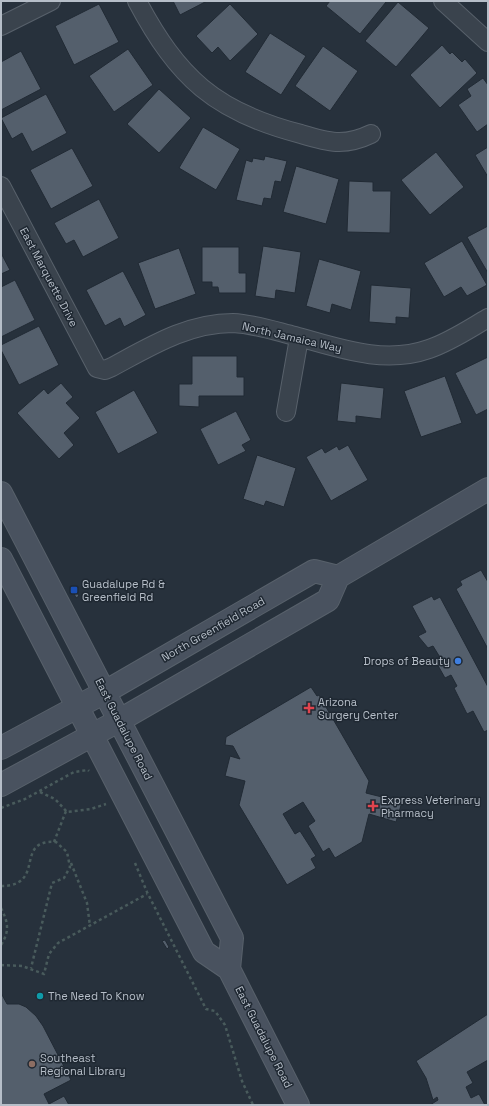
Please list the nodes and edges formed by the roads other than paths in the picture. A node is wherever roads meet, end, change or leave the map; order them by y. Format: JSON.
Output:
{"nodes":[{"id":1,"x":51,"y":1,"type":"edge"},
{"id":2,"x":137,"y":1,"type":"edge"},
{"id":3,"x":444,"y":1,"type":"edge"},
{"id":4,"x":1,"y":26,"type":"edge"},
{"id":5,"x":488,"y":42,"type":"edge"},
{"id":6,"x":371,"y":134,"type":"dead end"},
{"id":7,"x":1,"y":186,"type":"edge"},
{"id":8,"x":488,"y":318,"type":"edge"},
{"id":9,"x":299,"y":338,"type":"junction"},
{"id":10,"x":97,"y":368,"type":"joint"},
{"id":11,"x":286,"y":412,"type":"dead end"},
{"id":12,"x":488,"y":489,"type":"edge"},
{"id":13,"x":1,"y":493,"type":"edge"},
{"id":14,"x":1,"y":559,"type":"edge"},
{"id":15,"x":338,"y":576,"type":"junction"},
{"id":16,"x":91,"y":700,"type":"junction"},
{"id":17,"x":106,"y":727,"type":"junction"},
{"id":18,"x":1,"y":748,"type":"edge"},
{"id":19,"x":1,"y":785,"type":"edge"},
{"id":20,"x":229,"y":969,"type":"junction"},
{"id":21,"x":298,"y":1105,"type":"edge"}],
"edges":[{"from":1,"to":4,"type":"street"},
{"from":2,"to":6,"type":"street"},
{"from":3,"to":5,"type":"street"},
{"from":7,"to":10,"type":"street","name":"East Marquette Drive"},
{"from":8,"to":9,"type":"street","name":"North Jamaica Way"},
{"from":9,"to":10,"type":"street","name":"North Jamaica Way"},
{"from":9,"to":11,"type":"street"},
{"from":12,"to":15,"type":"main road"},
{"from":13,"to":16,"type":"main road","name":"East Guadalupe Road"},
{"from":14,"to":16,"type":"main road","name":"East Guadalupe Road"},
{"from":15,"to":16,"type":"main road","name":"North Greenfield Road"},
{"from":15,"to":17,"type":"main road"},
{"from":16,"to":17,"type":"main road","name":"East Guadalupe Road"},
{"from":16,"to":17,"type":"main road","name":"East Guadalupe Road"},
{"from":16,"to":18,"type":"main road","name":"North Greenfield Road"},
{"from":17,"to":19,"type":"main road"},
{"from":17,"to":20,"type":"main road","name":"East Guadalupe Road"},
{"from":17,"to":20,"type":"main road","name":"East Guadalupe Road"},
{"from":20,"to":21,"type":"main road","name":"East Guadalupe Road"}]}
